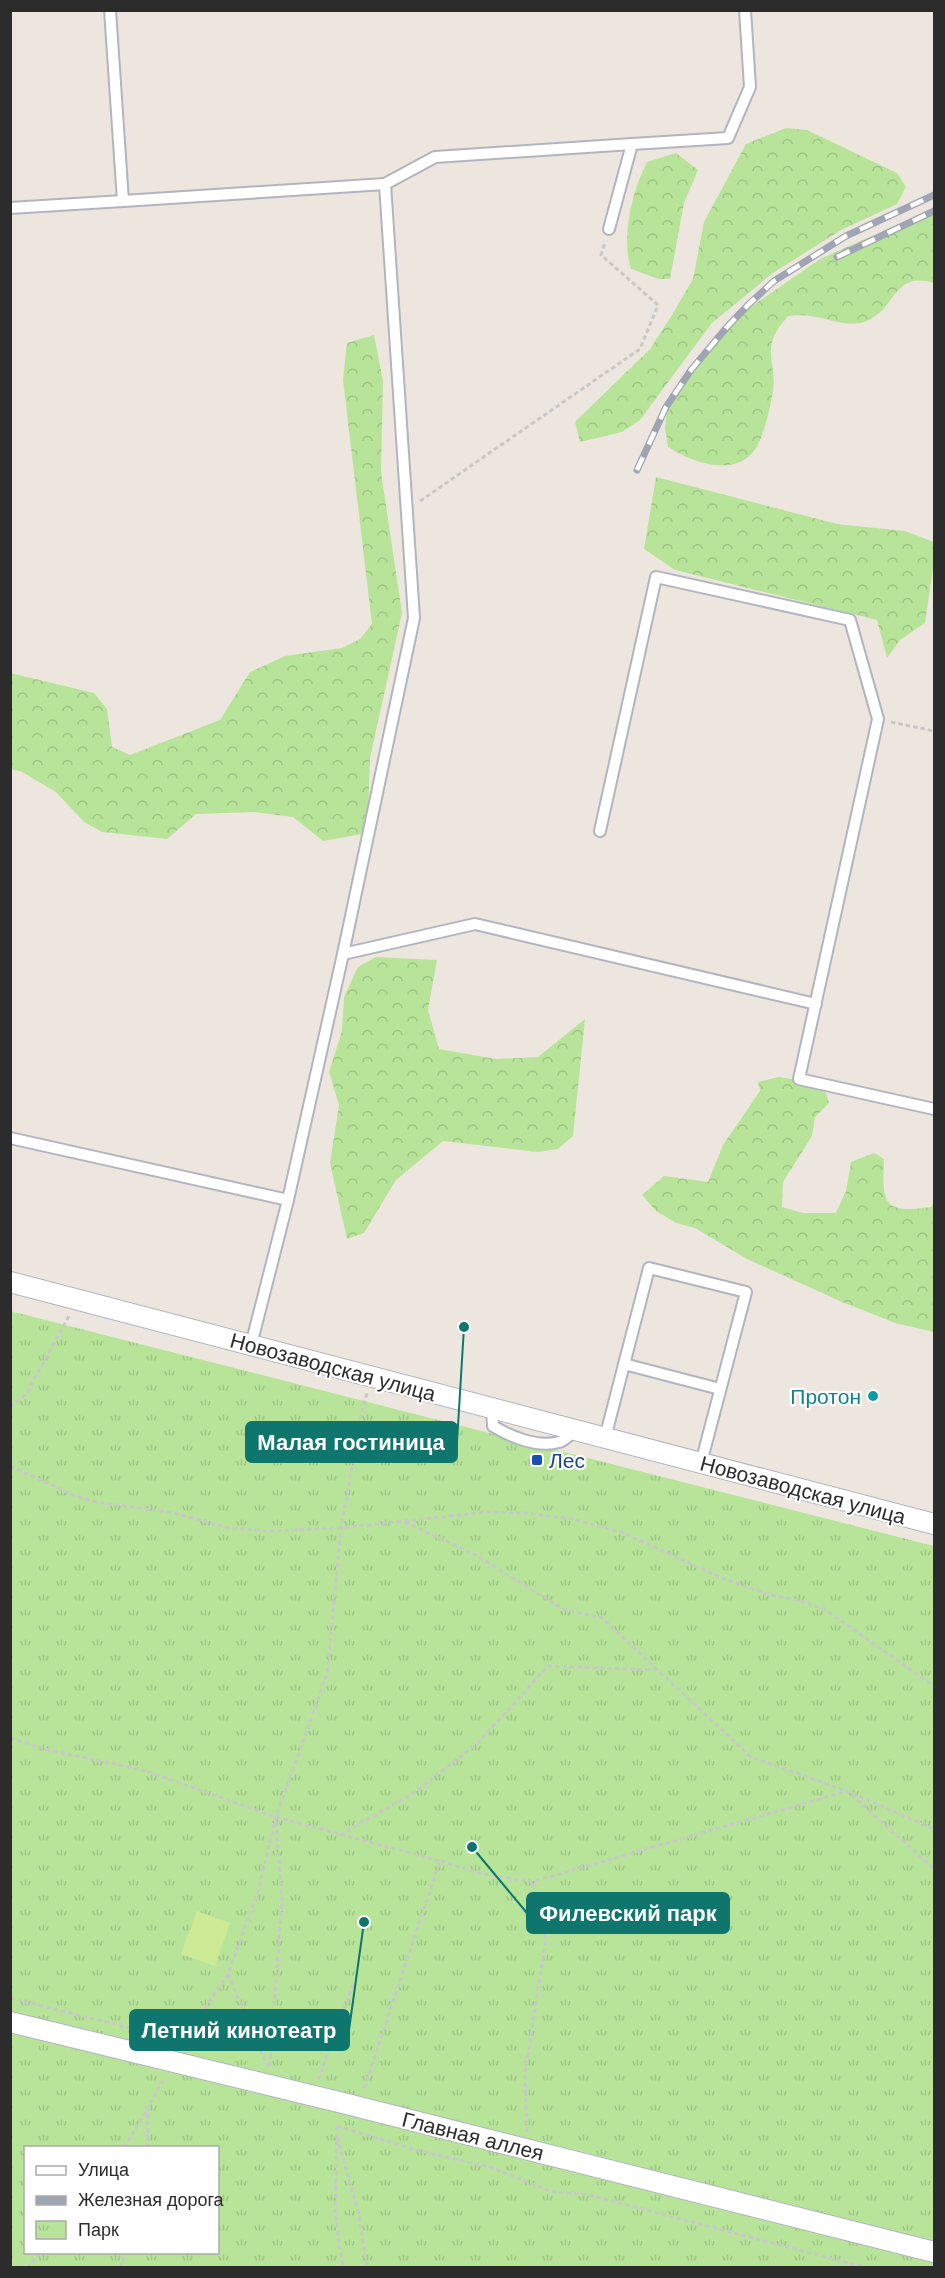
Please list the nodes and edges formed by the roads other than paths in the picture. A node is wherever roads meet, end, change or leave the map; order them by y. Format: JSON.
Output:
{"nodes":[{"id":1,"x":110,"y":10,"type":"edge"},
{"id":2,"x":745,"y":10,"type":"edge"},
{"id":3,"x":632,"y":144,"type":"junction"},
{"id":4,"x":386,"y":184,"type":"junction"},
{"id":5,"x":123,"y":201,"type":"junction"},
{"id":6,"x":10,"y":208,"type":"edge"},
{"id":7,"x":609,"y":229,"type":"road end"},
{"id":8,"x":600,"y":831,"type":"dead end"},
{"id":9,"x":343,"y":954,"type":"junction"},
{"id":10,"x":816,"y":1004,"type":"junction"},
{"id":11,"x":934,"y":1109,"type":"edge"},
{"id":12,"x":10,"y":1138,"type":"edge"},
{"id":13,"x":288,"y":1200,"type":"junction"},
{"id":14,"x":10,"y":1282,"type":"edge"},
{"id":15,"x":251,"y":1345,"type":"junction"},
{"id":16,"x":624,"y":1364,"type":"junction"},
{"id":17,"x":720,"y":1389,"type":"junction"},
{"id":18,"x":605,"y":1438,"type":"junction"},
{"id":19,"x":701,"y":1463,"type":"junction"},
{"id":20,"x":934,"y":1524,"type":"edge"},
{"id":21,"x":10,"y":2022,"type":"edge"},
{"id":22,"x":934,"y":2252,"type":"edge"}],
"edges":[{"from":1,"to":5,"type":"lane"},
{"from":2,"to":3,"type":"lane"},
{"from":3,"to":4,"type":"lane"},
{"from":3,"to":7,"type":"lane"},
{"from":4,"to":5,"type":"lane"},
{"from":4,"to":9,"type":"lane"},
{"from":5,"to":6,"type":"lane"},
{"from":8,"to":10,"type":"lane"},
{"from":9,"to":10,"type":"lane"},
{"from":9,"to":13,"type":"lane"},
{"from":10,"to":11,"type":"lane"},
{"from":12,"to":13,"type":"lane"},
{"from":13,"to":15,"type":"lane"},
{"from":14,"to":15,"type":"street","name":"Новозаводская улица"},
{"from":15,"to":18,"type":"street","name":"Новозаводская улица"},
{"from":16,"to":17,"type":"lane"},
{"from":16,"to":17,"type":"lane"},
{"from":16,"to":18,"type":"lane"},
{"from":17,"to":19,"type":"lane"},
{"from":18,"to":19,"type":"street","name":"Новозаводская улица"},
{"from":19,"to":20,"type":"street","name":"Новозаводская улица"},
{"from":21,"to":22,"type":"street","name":"Главная аллея"}]}
